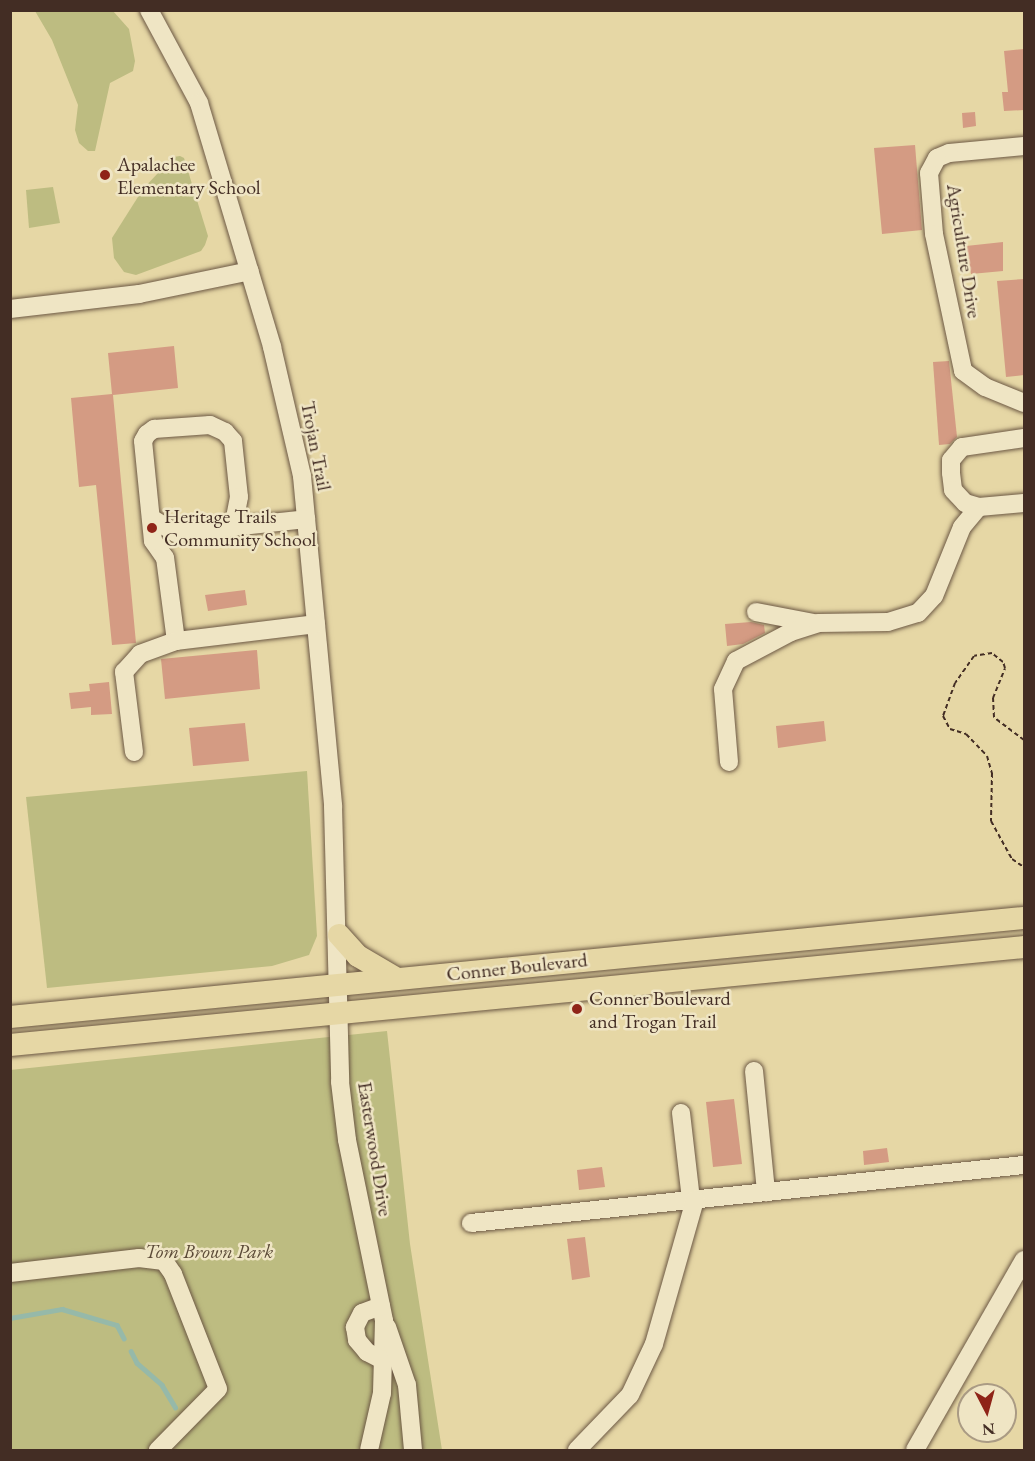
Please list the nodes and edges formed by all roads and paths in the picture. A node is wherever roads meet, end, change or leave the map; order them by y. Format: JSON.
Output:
{"nodes":[{"id":1,"x":148,"y":10,"type":"edge"},
{"id":2,"x":1024,"y":146,"type":"edge"},
{"id":3,"x":250,"y":271,"type":"junction"},
{"id":4,"x":10,"y":309,"type":"edge"},
{"id":5,"x":1024,"y":403,"type":"edge"},
{"id":6,"x":1024,"y":438,"type":"edge"},
{"id":7,"x":1024,"y":503,"type":"edge"},
{"id":8,"x":979,"y":507,"type":"junction"},
{"id":9,"x":151,"y":518,"type":"junction"},
{"id":10,"x":306,"y":519,"type":"junction"},
{"id":11,"x":232,"y":527,"type":"junction"},
{"id":12,"x":176,"y":533,"type":"junction"},
{"id":13,"x":165,"y":558,"type":"junction"},
{"id":14,"x":756,"y":612,"type":"dead end"},
{"id":15,"x":818,"y":623,"type":"junction"},
{"id":16,"x":316,"y":624,"type":"junction"},
{"id":17,"x":176,"y":641,"type":"junction"},
{"id":18,"x":1024,"y":740,"type":"edge"},
{"id":19,"x":134,"y":752,"type":"dead end"},
{"id":20,"x":729,"y":762,"type":"dead end"},
{"id":21,"x":1024,"y":867,"type":"edge"},
{"id":22,"x":1024,"y":918,"type":"edge"},
{"id":23,"x":339,"y":934,"type":"junction"},
{"id":24,"x":1024,"y":947,"type":"edge"},
{"id":25,"x":397,"y":979,"type":"junction"},
{"id":26,"x":340,"y":985,"type":"junction"},
{"id":27,"x":339,"y":1014,"type":"junction"},
{"id":28,"x":10,"y":1017,"type":"edge"},
{"id":29,"x":10,"y":1046,"type":"edge"},
{"id":30,"x":754,"y":1071,"type":"dead end"},
{"id":31,"x":681,"y":1113,"type":"dead end"},
{"id":32,"x":1024,"y":1165,"type":"edge"},
{"id":33,"x":766,"y":1192,"type":"junction"},
{"id":34,"x":693,"y":1200,"type":"junction"},
{"id":35,"x":471,"y":1223,"type":"dead end"},
{"id":36,"x":1024,"y":1260,"type":"edge"},
{"id":37,"x":10,"y":1273,"type":"edge"},
{"id":38,"x":383,"y":1315,"type":"junction"},
{"id":39,"x":383,"y":1360,"type":"junction"},
{"id":40,"x":158,"y":1450,"type":"edge"},
{"id":41,"x":369,"y":1450,"type":"edge"},
{"id":42,"x":413,"y":1450,"type":"edge"},
{"id":43,"x":577,"y":1450,"type":"edge"},
{"id":44,"x":915,"y":1450,"type":"edge"}],
"edges":[{"from":1,"to":3,"type":"street","name":"Trojan Trail"},
{"from":2,"to":5,"type":"street","name":"Agriculture Drive"},
{"from":3,"to":4,"type":"street"},
{"from":3,"to":10,"type":"street","name":"Trojan Trail"},
{"from":6,"to":8,"type":"street"},
{"from":7,"to":8,"type":"street"},
{"from":8,"to":15,"type":"street"},
{"from":9,"to":11,"type":"street"},
{"from":9,"to":12,"type":"street"},
{"from":9,"to":13,"type":"street"},
{"from":10,"to":11,"type":"street"},
{"from":10,"to":16,"type":"street","name":"Trojan Trail"},
{"from":11,"to":12,"type":"street"},
{"from":12,"to":13,"type":"street"},
{"from":13,"to":17,"type":"street"},
{"from":14,"to":15,"type":"street"},
{"from":15,"to":20,"type":"street"},
{"from":16,"to":17,"type":"street"},
{"from":16,"to":23,"type":"street","name":"Trojan Trail"},
{"from":17,"to":19,"type":"street"},
{"from":18,"to":21,"type":"path"},
{"from":22,"to":25,"type":"main road","name":"Conner Boulevard"},
{"from":23,"to":25,"type":"main road"},
{"from":23,"to":26,"type":"street","name":"Trojan Trail"},
{"from":24,"to":27,"type":"main road","name":"Conner Boulevard"},
{"from":25,"to":26,"type":"main road","name":"Conner Boulevard"},
{"from":26,"to":27,"type":"street","name":"Easterwood Drive"},
{"from":26,"to":28,"type":"main road","name":"Conner Boulevard"},
{"from":27,"to":29,"type":"main road","name":"Conner Boulevard"},
{"from":27,"to":38,"type":"street","name":"Easterwood Drive"},
{"from":30,"to":33,"type":"street"},
{"from":31,"to":34,"type":"street"},
{"from":32,"to":33,"type":"street"},
{"from":33,"to":34,"type":"street"},
{"from":34,"to":35,"type":"street"},
{"from":34,"to":43,"type":"street"},
{"from":36,"to":44,"type":"street"},
{"from":37,"to":40,"type":"street"},
{"from":38,"to":39,"type":"street","name":"Easterwood Drive"},
{"from":38,"to":39,"type":"street"},
{"from":38,"to":42,"type":"street","name":"Easterwood Drive"},
{"from":39,"to":41,"type":"street","name":"Easterwood Drive"}]}
